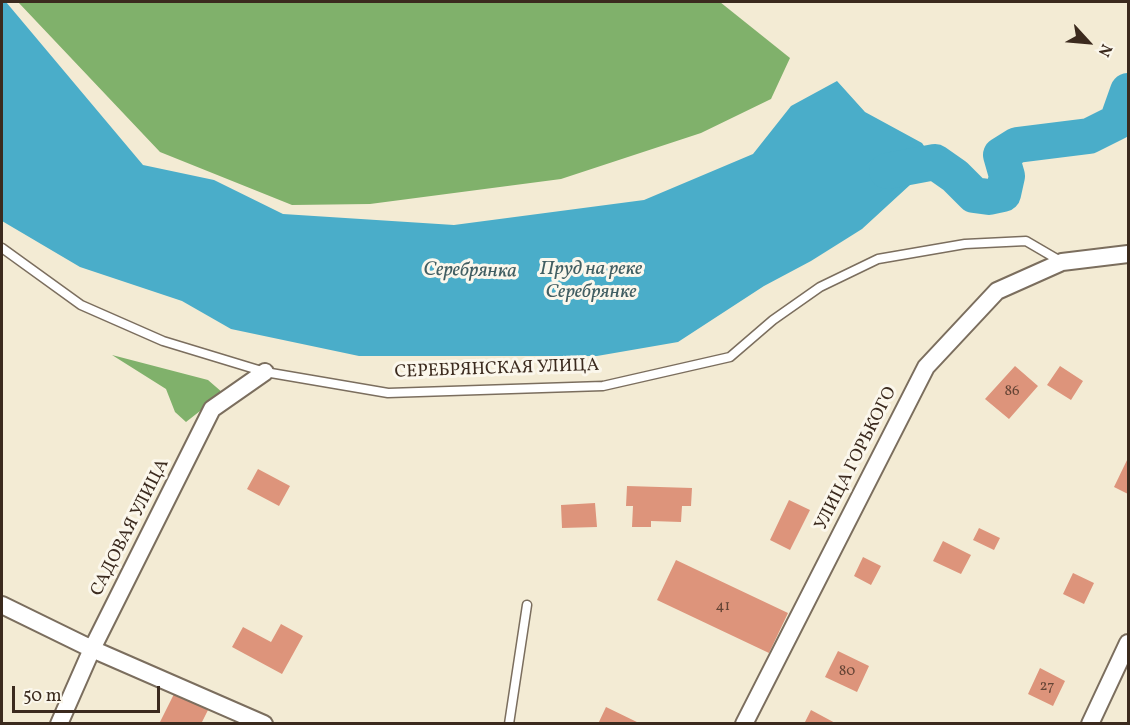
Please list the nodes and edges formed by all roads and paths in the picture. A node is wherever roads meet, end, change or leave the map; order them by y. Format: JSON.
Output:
{"nodes":[{"id":1,"x":2,"y":248,"type":"edge"},
{"id":2,"x":1128,"y":254,"type":"edge"},
{"id":3,"x":1062,"y":262,"type":"junction"},
{"id":4,"x":265,"y":372,"type":"junction"},
{"id":5,"x":2,"y":605,"type":"edge"},
{"id":6,"x":527,"y":605,"type":"dead end"},
{"id":7,"x":1128,"y":643,"type":"edge"},
{"id":8,"x":92,"y":649,"type":"junction"},
{"id":9,"x":59,"y":723,"type":"edge"},
{"id":10,"x":264,"y":723,"type":"edge"},
{"id":11,"x":509,"y":723,"type":"edge"},
{"id":12,"x":744,"y":723,"type":"edge"},
{"id":13,"x":1090,"y":723,"type":"edge"}],
"edges":[{"from":1,"to":4,"type":"lane","name":"СЕРЕБРЯНСКАЯ УЛИЦА"},
{"from":2,"to":3,"type":"street"},
{"from":3,"to":4,"type":"lane","name":"СЕРЕБРЯНСКАЯ УЛИЦА"},
{"from":3,"to":12,"type":"street","name":"УЛИЦА ГОРЬКОГО"},
{"from":4,"to":8,"type":"street","name":"САДОВАЯ УЛИЦА"},
{"from":5,"to":8,"type":"street"},
{"from":6,"to":11,"type":"lane"},
{"from":7,"to":13,"type":"street"},
{"from":8,"to":9,"type":"street","name":"САДОВАЯ УЛИЦА"},
{"from":8,"to":10,"type":"street"}]}
